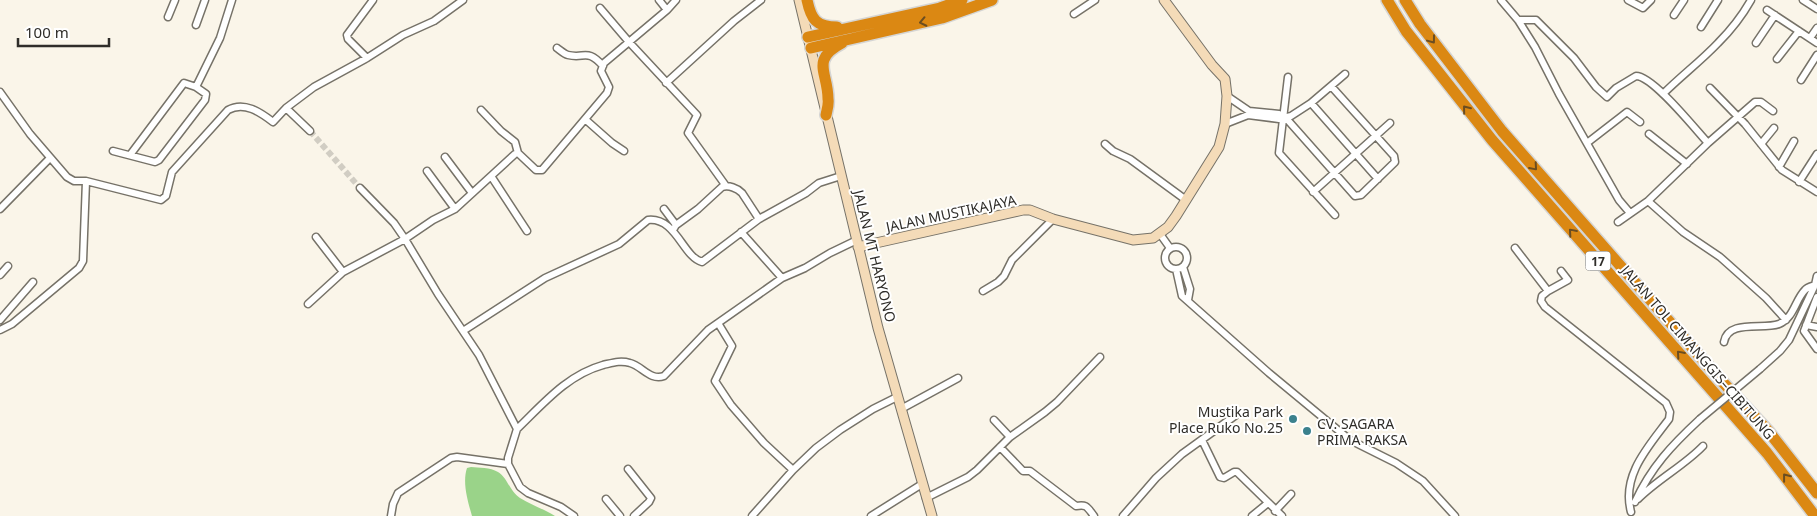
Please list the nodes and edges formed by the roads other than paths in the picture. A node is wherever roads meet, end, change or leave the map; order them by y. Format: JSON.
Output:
{"nodes":[{"id":1,"x":175,"y":0,"type":"edge"},
{"id":2,"x":206,"y":0,"type":"edge"},
{"id":3,"x":232,"y":0,"type":"edge"},
{"id":4,"x":373,"y":0,"type":"edge"},
{"id":5,"x":463,"y":0,"type":"edge"},
{"id":6,"x":659,"y":0,"type":"edge"},
{"id":7,"x":676,"y":0,"type":"edge"},
{"id":8,"x":761,"y":0,"type":"edge"},
{"id":9,"x":799,"y":0,"type":"edge"},
{"id":10,"x":807,"y":0,"type":"edge"},
{"id":11,"x":992,"y":0,"type":"edge"},
{"id":12,"x":1095,"y":0,"type":"edge"},
{"id":13,"x":1164,"y":0,"type":"edge"},
{"id":14,"x":1387,"y":0,"type":"edge"},
{"id":15,"x":1405,"y":0,"type":"edge"},
{"id":16,"x":1501,"y":0,"type":"edge"},
{"id":17,"x":1628,"y":0,"type":"edge"},
{"id":18,"x":1651,"y":0,"type":"edge"},
{"id":19,"x":1684,"y":0,"type":"edge"},
{"id":20,"x":1718,"y":0,"type":"edge"},
{"id":21,"x":1751,"y":0,"type":"edge"},
{"id":22,"x":1803,"y":0,"type":"edge"},
{"id":23,"x":966,"y":4,"type":"edge"},
{"id":24,"x":600,"y":8,"type":"dead end"},
{"id":25,"x":1817,"y":9,"type":"edge"},
{"id":26,"x":667,"y":10,"type":"junction"},
{"id":27,"x":1767,"y":10,"type":"dead end"},
{"id":28,"x":1074,"y":14,"type":"dead end"},
{"id":29,"x":1775,"y":15,"type":"junction"},
{"id":30,"x":1674,"y":16,"type":"dead end"},
{"id":31,"x":168,"y":17,"type":"dead end"},
{"id":32,"x":1518,"y":20,"type":"junction"},
{"id":33,"x":196,"y":25,"type":"dead end"},
{"id":34,"x":1701,"y":27,"type":"dead end"},
{"id":35,"x":1817,"y":28,"type":"edge"},
{"id":36,"x":1799,"y":31,"type":"junction"},
{"id":37,"x":850,"y":32,"type":"junction"},
{"id":38,"x":1810,"y":38,"type":"junction"},
{"id":39,"x":629,"y":42,"type":"junction"},
{"id":40,"x":810,"y":43,"type":"junction"},
{"id":41,"x":1756,"y":43,"type":"dead end"},
{"id":42,"x":1817,"y":43,"type":"edge"},
{"id":43,"x":557,"y":48,"type":"dead end"},
{"id":44,"x":1817,"y":55,"type":"edge"},
{"id":45,"x":368,"y":58,"type":"junction"},
{"id":46,"x":1777,"y":59,"type":"dead end"},
{"id":47,"x":603,"y":66,"type":"junction"},
{"id":48,"x":1345,"y":74,"type":"dead end"},
{"id":49,"x":1288,"y":77,"type":"dead end"},
{"id":50,"x":1801,"y":80,"type":"dead end"},
{"id":51,"x":666,"y":83,"type":"junction"},
{"id":52,"x":1331,"y":86,"type":"junction"},
{"id":53,"x":196,"y":87,"type":"junction"},
{"id":54,"x":1710,"y":88,"type":"dead end"},
{"id":55,"x":0,"y":92,"type":"edge"},
{"id":56,"x":1663,"y":94,"type":"junction"},
{"id":57,"x":1227,"y":96,"type":"junction"},
{"id":58,"x":1311,"y":103,"type":"junction"},
{"id":59,"x":286,"y":108,"type":"junction"},
{"id":60,"x":482,"y":110,"type":"dead end"},
{"id":61,"x":1773,"y":111,"type":"dead end"},
{"id":62,"x":826,"y":115,"type":"junction"},
{"id":63,"x":1283,"y":117,"type":"junction"},
{"id":64,"x":1738,"y":117,"type":"junction"},
{"id":65,"x":586,"y":120,"type":"junction"},
{"id":66,"x":1640,"y":122,"type":"dead end"},
{"id":67,"x":1390,"y":123,"type":"dead end"},
{"id":68,"x":1225,"y":124,"type":"junction"},
{"id":69,"x":1774,"y":128,"type":"dead end"},
{"id":70,"x":310,"y":131,"type":"tunnel mouth"},
{"id":71,"x":1649,"y":134,"type":"dead end"},
{"id":72,"x":1376,"y":135,"type":"junction"},
{"id":73,"x":1794,"y":141,"type":"dead end"},
{"id":74,"x":1587,"y":143,"type":"junction"},
{"id":75,"x":1708,"y":143,"type":"junction"},
{"id":76,"x":1105,"y":144,"type":"dead end"},
{"id":77,"x":1761,"y":144,"type":"junction"},
{"id":78,"x":113,"y":151,"type":"dead end"},
{"id":79,"x":624,"y":151,"type":"dead end"},
{"id":80,"x":518,"y":153,"type":"junction"},
{"id":81,"x":1355,"y":154,"type":"junction"},
{"id":82,"x":1817,"y":154,"type":"edge"},
{"id":83,"x":130,"y":155,"type":"junction"},
{"id":84,"x":445,"y":157,"type":"dead end"},
{"id":85,"x":50,"y":158,"type":"junction"},
{"id":86,"x":1687,"y":164,"type":"junction"},
{"id":87,"x":1779,"y":167,"type":"junction"},
{"id":88,"x":427,"y":171,"type":"dead end"},
{"id":89,"x":1334,"y":172,"type":"junction"},
{"id":90,"x":490,"y":176,"type":"junction"},
{"id":91,"x":841,"y":176,"type":"junction"},
{"id":92,"x":1378,"y":179,"type":"junction"},
{"id":93,"x":86,"y":181,"type":"junction"},
{"id":94,"x":1799,"y":182,"type":"junction"},
{"id":95,"x":726,"y":186,"type":"junction"},
{"id":96,"x":360,"y":188,"type":"tunnel mouth"},
{"id":97,"x":1313,"y":192,"type":"junction"},
{"id":98,"x":1817,"y":192,"type":"edge"},
{"id":99,"x":472,"y":193,"type":"junction"},
{"id":100,"x":1186,"y":200,"type":"junction"},
{"id":101,"x":1648,"y":201,"type":"junction"},
{"id":102,"x":0,"y":208,"type":"edge"},
{"id":103,"x":456,"y":209,"type":"junction"},
{"id":104,"x":664,"y":209,"type":"dead end"},
{"id":105,"x":1630,"y":213,"type":"junction"},
{"id":106,"x":1335,"y":215,"type":"dead end"},
{"id":107,"x":759,"y":219,"type":"junction"},
{"id":108,"x":1053,"y":219,"type":"junction"},
{"id":109,"x":1618,"y":222,"type":"dead end"},
{"id":110,"x":675,"y":228,"type":"junction"},
{"id":111,"x":527,"y":232,"type":"dead end"},
{"id":112,"x":741,"y":232,"type":"junction"},
{"id":113,"x":1160,"y":234,"type":"junction"},
{"id":114,"x":316,"y":237,"type":"dead end"},
{"id":115,"x":405,"y":239,"type":"junction"},
{"id":116,"x":857,"y":244,"type":"junction"},
{"id":117,"x":1170,"y":248,"type":"junction"},
{"id":118,"x":1516,"y":248,"type":"dead end"},
{"id":119,"x":8,"y":266,"type":"dead end"},
{"id":120,"x":1183,"y":266,"type":"junction"},
{"id":121,"x":1176,"y":269,"type":"junction"},
{"id":122,"x":1561,"y":271,"type":"dead end"},
{"id":123,"x":343,"y":272,"type":"junction"},
{"id":124,"x":0,"y":275,"type":"edge"},
{"id":125,"x":1817,"y":276,"type":"edge"},
{"id":126,"x":782,"y":278,"type":"junction"},
{"id":127,"x":33,"y":282,"type":"dead end"},
{"id":128,"x":1815,"y":285,"type":"junction"},
{"id":129,"x":984,"y":291,"type":"dead end"},
{"id":130,"x":1548,"y":291,"type":"junction"},
{"id":131,"x":1817,"y":293,"type":"edge"},
{"id":132,"x":1817,"y":297,"type":"edge"},
{"id":133,"x":1188,"y":300,"type":"junction"},
{"id":134,"x":308,"y":304,"type":"dead end"},
{"id":135,"x":0,"y":320,"type":"edge"},
{"id":136,"x":1786,"y":320,"type":"junction"},
{"id":137,"x":718,"y":323,"type":"junction"},
{"id":138,"x":1806,"y":325,"type":"junction"},
{"id":139,"x":1817,"y":327,"type":"edge"},
{"id":140,"x":0,"y":330,"type":"edge"},
{"id":141,"x":463,"y":331,"type":"junction"},
{"id":142,"x":1724,"y":342,"type":"dead end"},
{"id":143,"x":1817,"y":349,"type":"edge"},
{"id":144,"x":1100,"y":357,"type":"dead end"},
{"id":145,"x":958,"y":378,"type":"dead end"},
{"id":146,"x":897,"y":397,"type":"junction"},
{"id":147,"x":901,"y":409,"type":"junction"},
{"id":148,"x":1236,"y":415,"type":"dead end"},
{"id":149,"x":994,"y":420,"type":"dead end"},
{"id":150,"x":517,"y":429,"type":"junction"},
{"id":151,"x":1010,"y":437,"type":"junction"},
{"id":152,"x":1202,"y":440,"type":"junction"},
{"id":153,"x":1703,"y":446,"type":"dead end"},
{"id":154,"x":1000,"y":447,"type":"junction"},
{"id":155,"x":508,"y":464,"type":"junction"},
{"id":156,"x":628,"y":469,"type":"dead end"},
{"id":157,"x":792,"y":470,"type":"junction"},
{"id":158,"x":922,"y":484,"type":"junction"},
{"id":159,"x":1817,"y":493,"type":"edge"},
{"id":160,"x":1291,"y":494,"type":"dead end"},
{"id":161,"x":926,"y":498,"type":"junction"},
{"id":162,"x":606,"y":499,"type":"dead end"},
{"id":163,"x":1635,"y":502,"type":"junction"},
{"id":164,"x":1268,"y":504,"type":"junction"},
{"id":165,"x":1275,"y":511,"type":"junction"},
{"id":166,"x":1631,"y":514,"type":"edge"},
{"id":167,"x":391,"y":516,"type":"edge"},
{"id":168,"x":574,"y":516,"type":"edge"},
{"id":169,"x":620,"y":516,"type":"edge"},
{"id":170,"x":634,"y":516,"type":"edge"},
{"id":171,"x":752,"y":516,"type":"edge"},
{"id":172,"x":871,"y":516,"type":"edge"},
{"id":173,"x":932,"y":516,"type":"edge"},
{"id":174,"x":1094,"y":516,"type":"edge"},
{"id":175,"x":1123,"y":516,"type":"edge"},
{"id":176,"x":1252,"y":516,"type":"edge"},
{"id":177,"x":1282,"y":516,"type":"edge"},
{"id":178,"x":1455,"y":516,"type":"edge"},
{"id":179,"x":1815,"y":516,"type":"edge"}],
"edges":[{"from":1,"to":31,"type":"street"},
{"from":2,"to":33,"type":"street"},
{"from":3,"to":53,"type":"street"},
{"from":4,"to":45,"type":"street"},
{"from":5,"to":45,"type":"street"},
{"from":6,"to":26,"type":"street"},
{"from":7,"to":26,"type":"street"},
{"from":8,"to":51,"type":"street"},
{"from":9,"to":40,"type":"street","name":"JALAN MT HARYONO"},
{"from":10,"to":37,"type":"highway"},
{"from":11,"to":23,"type":"highway"},
{"from":12,"to":28,"type":"street"},
{"from":13,"to":57,"type":"street"},
{"from":179,"to":14,"type":"highway","name":"JALAN TOL CIMANGGIS–CIBITUNG","number":"17","one_way":true},
{"from":15,"to":159,"type":"highway","name":"JALAN TOL CIMANGGIS–CIBITUNG","number":"17","one_way":true},
{"from":16,"to":32,"type":"street"},
{"from":17,"to":18,"type":"street"},
{"from":19,"to":30,"type":"street"},
{"from":20,"to":34,"type":"street"},
{"from":21,"to":56,"type":"street"},
{"from":22,"to":25,"type":"street"},
{"from":23,"to":37,"type":"highway"},
{"from":24,"to":39,"type":"street"},
{"from":26,"to":39,"type":"street"},
{"from":27,"to":29,"type":"street"},
{"from":29,"to":36,"type":"street"},
{"from":29,"to":41,"type":"street"},
{"from":32,"to":56,"type":"street"},
{"from":32,"to":74,"type":"street"},
{"from":35,"to":38,"type":"street"},
{"from":36,"to":38,"type":"street"},
{"from":36,"to":46,"type":"street"},
{"from":37,"to":40,"type":"highway"},
{"from":37,"to":62,"type":"highway"},
{"from":38,"to":42,"type":"street"},
{"from":39,"to":47,"type":"street"},
{"from":39,"to":51,"type":"street"},
{"from":40,"to":62,"type":"street","name":"JALAN MT HARYONO"},
{"from":43,"to":47,"type":"street"},
{"from":44,"to":50,"type":"street"},
{"from":45,"to":59,"type":"street"},
{"from":47,"to":65,"type":"street"},
{"from":48,"to":52,"type":"street"},
{"from":49,"to":63,"type":"street"},
{"from":51,"to":95,"type":"street"},
{"from":52,"to":58,"type":"street"},
{"from":52,"to":72,"type":"street"},
{"from":53,"to":83,"type":"street"},
{"from":53,"to":83,"type":"street"},
{"from":54,"to":64,"type":"street"},
{"from":55,"to":85,"type":"street"},
{"from":56,"to":75,"type":"street"},
{"from":57,"to":63,"type":"street"},
{"from":57,"to":68,"type":"street"},
{"from":58,"to":63,"type":"street"},
{"from":58,"to":81,"type":"street"},
{"from":59,"to":70,"type":"street"},
{"from":59,"to":93,"type":"street"},
{"from":60,"to":80,"type":"street"},
{"from":61,"to":64,"type":"street"},
{"from":62,"to":91,"type":"street","name":"JALAN MT HARYONO"},
{"from":63,"to":68,"type":"street"},
{"from":63,"to":89,"type":"street"},
{"from":63,"to":97,"type":"street"},
{"from":64,"to":75,"type":"street"},
{"from":64,"to":77,"type":"street"},
{"from":65,"to":79,"type":"street"},
{"from":65,"to":80,"type":"street"},
{"from":66,"to":74,"type":"street"},
{"from":67,"to":72,"type":"street"},
{"from":68,"to":100,"type":"street"},
{"from":69,"to":77,"type":"street"},
{"from":71,"to":86,"type":"street"},
{"from":72,"to":81,"type":"street"},
{"from":72,"to":92,"type":"street"},
{"from":73,"to":87,"type":"street"},
{"from":74,"to":105,"type":"street"},
{"from":75,"to":86,"type":"street"},
{"from":76,"to":100,"type":"street"},
{"from":77,"to":87,"type":"street"},
{"from":78,"to":83,"type":"street"},
{"from":80,"to":90,"type":"street"},
{"from":81,"to":89,"type":"street"},
{"from":81,"to":92,"type":"street"},
{"from":82,"to":94,"type":"street"},
{"from":84,"to":99,"type":"street"},
{"from":85,"to":93,"type":"street"},
{"from":85,"to":102,"type":"street"},
{"from":86,"to":101,"type":"street"},
{"from":87,"to":94,"type":"street"},
{"from":88,"to":103,"type":"street"},
{"from":89,"to":92,"type":"street"},
{"from":89,"to":97,"type":"street"},
{"from":90,"to":99,"type":"street"},
{"from":90,"to":111,"type":"street"},
{"from":91,"to":107,"type":"street"},
{"from":91,"to":116,"type":"street","name":"JALAN MT HARYONO"},
{"from":93,"to":140,"type":"street"},
{"from":94,"to":98,"type":"street"},
{"from":95,"to":107,"type":"street"},
{"from":95,"to":110,"type":"street"},
{"from":96,"to":115,"type":"street"},
{"from":97,"to":106,"type":"street"},
{"from":99,"to":103,"type":"street"},
{"from":100,"to":113,"type":"street"},
{"from":101,"to":105,"type":"street"},
{"from":101,"to":136,"type":"street"},
{"from":103,"to":115,"type":"street"},
{"from":104,"to":110,"type":"street"},
{"from":105,"to":109,"type":"street"},
{"from":107,"to":112,"type":"street"},
{"from":108,"to":113,"type":"street","name":"JALAN MUSTIKAJAYA"},
{"from":108,"to":116,"type":"street","name":"JALAN MUSTIKAJAYA"},
{"from":108,"to":129,"type":"street"},
{"from":110,"to":112,"type":"street"},
{"from":110,"to":141,"type":"street"},
{"from":112,"to":126,"type":"street"},
{"from":113,"to":117,"type":"street"},
{"from":114,"to":123,"type":"street"},
{"from":115,"to":123,"type":"street"},
{"from":115,"to":141,"type":"street"},
{"from":116,"to":126,"type":"street"},
{"from":116,"to":146,"type":"street","name":"JALAN MT HARYONO"},
{"from":117,"to":120,"type":"street"},
{"from":117,"to":121,"type":"street"},
{"from":118,"to":130,"type":"street"},
{"from":119,"to":124,"type":"street"},
{"from":120,"to":121,"type":"street"},
{"from":120,"to":133,"type":"street"},
{"from":121,"to":133,"type":"street"},
{"from":122,"to":130,"type":"street"},
{"from":123,"to":134,"type":"street"},
{"from":125,"to":128,"type":"street"},
{"from":126,"to":137,"type":"street"},
{"from":127,"to":135,"type":"street"},
{"from":128,"to":131,"type":"street"},
{"from":128,"to":136,"type":"street"},
{"from":128,"to":163,"type":"street","bridge":true},
{"from":130,"to":166,"type":"street"},
{"from":132,"to":138,"type":"street"},
{"from":133,"to":178,"type":"street"},
{"from":136,"to":142,"type":"street"},
{"from":137,"to":150,"type":"street"},
{"from":137,"to":157,"type":"street"},
{"from":138,"to":139,"type":"street"},
{"from":138,"to":143,"type":"street"},
{"from":141,"to":150,"type":"street"},
{"from":144,"to":151,"type":"street"},
{"from":145,"to":147,"type":"street"},
{"from":146,"to":147,"type":"street","name":"JALAN MT HARYONO"},
{"from":146,"to":157,"type":"street"},
{"from":147,"to":158,"type":"street","name":"JALAN MT HARYONO"},
{"from":148,"to":152,"type":"street"},
{"from":149,"to":151,"type":"street"},
{"from":150,"to":155,"type":"street"},
{"from":151,"to":154,"type":"street"},
{"from":152,"to":164,"type":"street"},
{"from":152,"to":175,"type":"street"},
{"from":153,"to":163,"type":"street"},
{"from":154,"to":161,"type":"street"},
{"from":154,"to":174,"type":"street"},
{"from":155,"to":167,"type":"street"},
{"from":155,"to":168,"type":"street"},
{"from":156,"to":170,"type":"street"},
{"from":157,"to":171,"type":"street"},
{"from":158,"to":161,"type":"street","name":"JALAN MT HARYONO"},
{"from":158,"to":172,"type":"street"},
{"from":160,"to":165,"type":"street"},
{"from":161,"to":173,"type":"street","name":"JALAN MT HARYONO"},
{"from":162,"to":169,"type":"street"},
{"from":163,"to":166,"type":"street"},
{"from":164,"to":165,"type":"street"},
{"from":164,"to":176,"type":"street"},
{"from":165,"to":177,"type":"street"}]}
